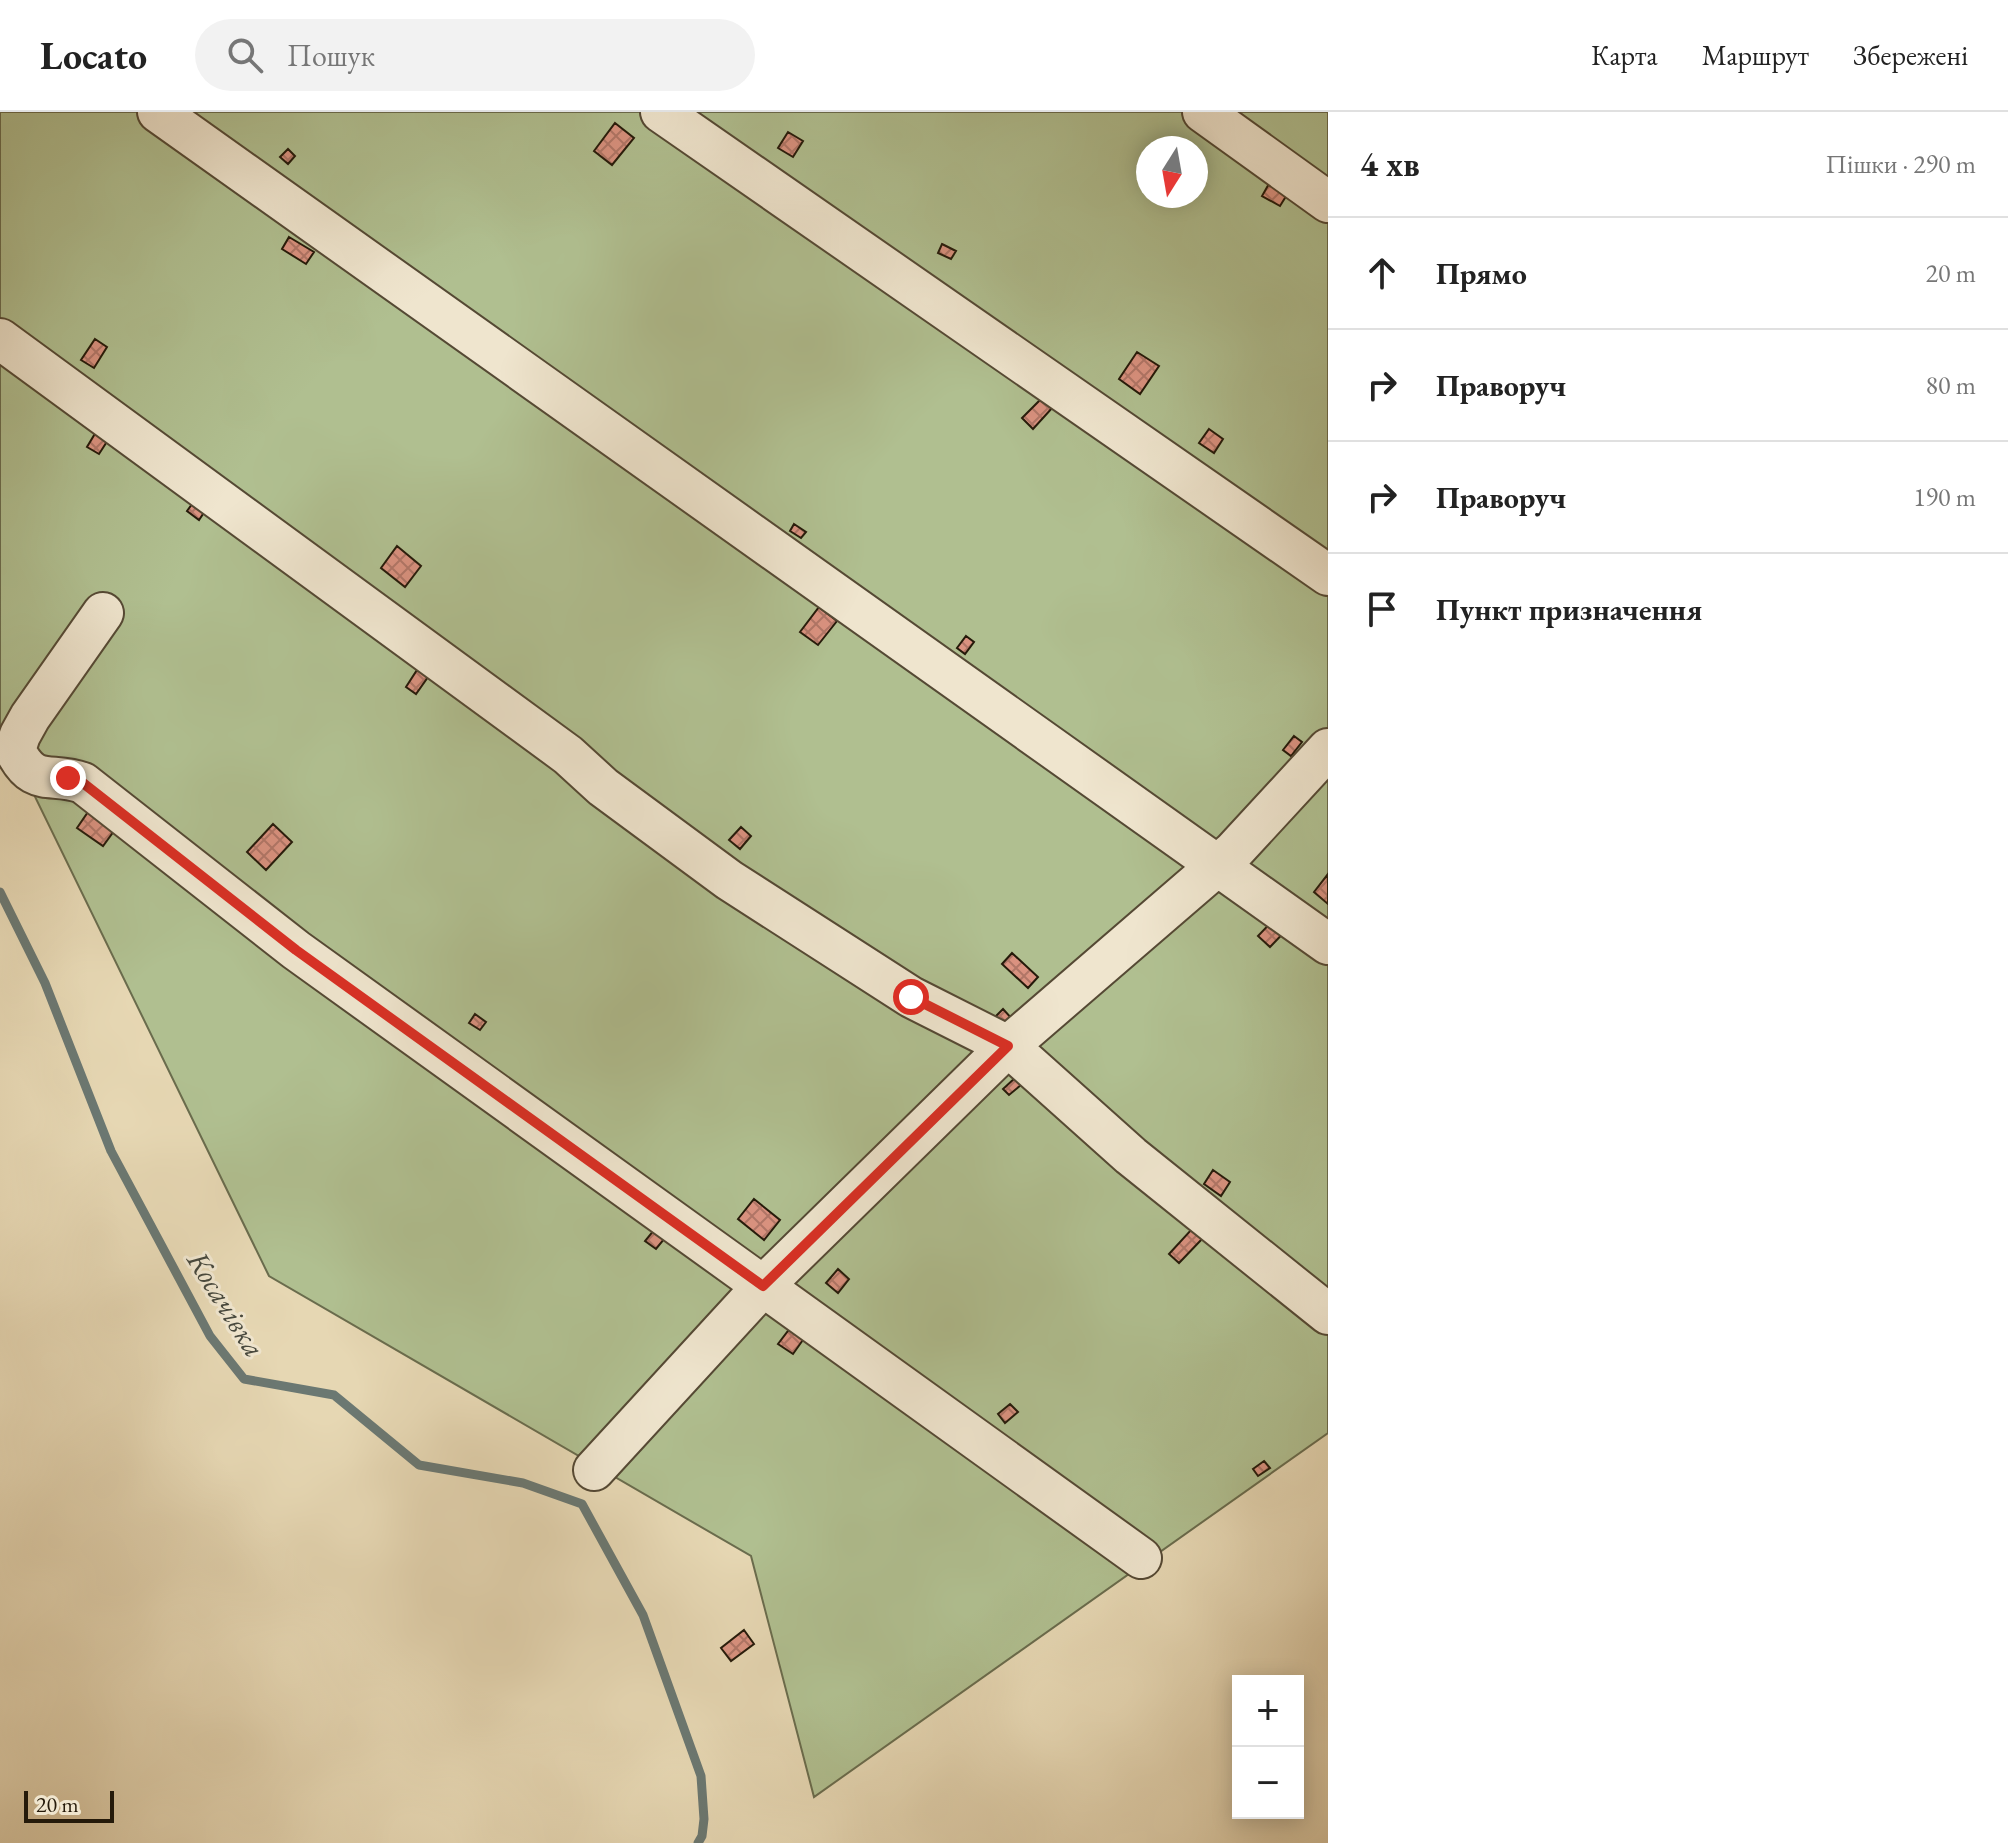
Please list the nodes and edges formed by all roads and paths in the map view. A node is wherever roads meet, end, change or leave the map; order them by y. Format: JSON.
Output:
{"nodes":[{"id":1,"x":158,"y":112,"type":"edge"},
{"id":2,"x":661,"y":112,"type":"edge"},
{"id":3,"x":1203,"y":112,"type":"edge"},
{"id":4,"x":1328,"y":202,"type":"edge"},
{"id":5,"x":0,"y":339,"type":"edge"},
{"id":6,"x":1328,"y":575,"type":"edge"},
{"id":7,"x":103,"y":613,"type":"dead end"},
{"id":8,"x":1328,"y":749,"type":"edge"},
{"id":9,"x":1218,"y":866,"type":"junction"},
{"id":10,"x":1328,"y":944,"type":"edge"},
{"id":11,"x":1008,"y":1046,"type":"junction"},
{"id":12,"x":763,"y":1286,"type":"junction"},
{"id":13,"x":1328,"y":1314,"type":"edge"},
{"id":14,"x":594,"y":1470,"type":"dead end"},
{"id":15,"x":1141,"y":1558,"type":"dead end"}],
"edges":[{"from":1,"to":9,"type":"street"},
{"from":2,"to":6,"type":"street"},
{"from":3,"to":4,"type":"street"},
{"from":5,"to":11,"type":"street"},
{"from":7,"to":12,"type":"street"},
{"from":8,"to":9,"type":"street"},
{"from":9,"to":10,"type":"street"},
{"from":9,"to":11,"type":"street"},
{"from":11,"to":12,"type":"street"},
{"from":11,"to":13,"type":"street"},
{"from":12,"to":14,"type":"street"},
{"from":12,"to":15,"type":"street"}]}
